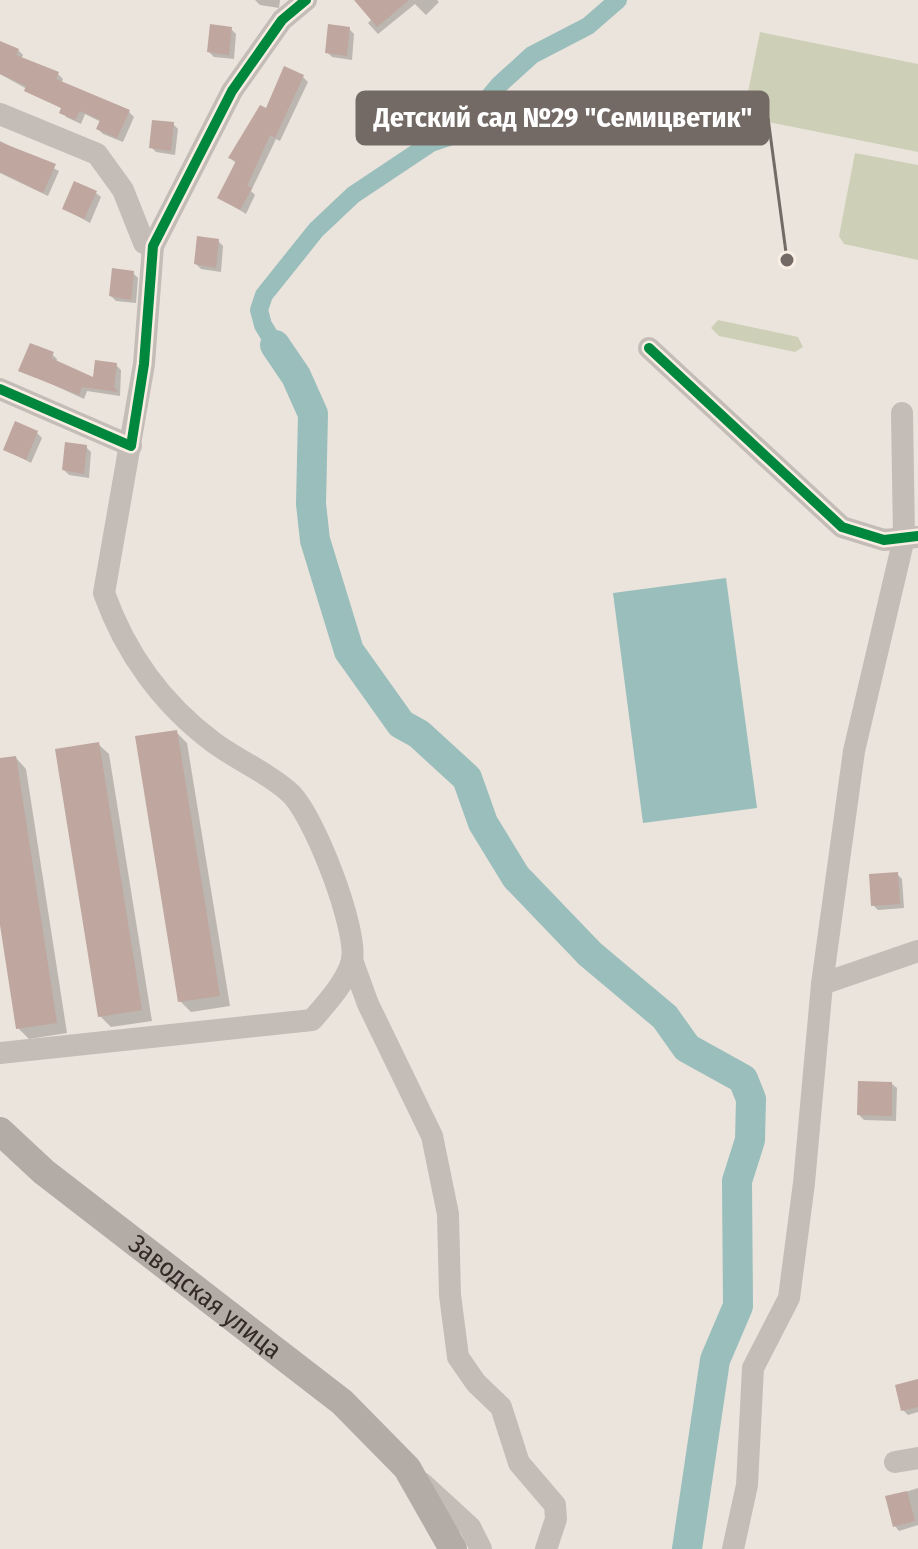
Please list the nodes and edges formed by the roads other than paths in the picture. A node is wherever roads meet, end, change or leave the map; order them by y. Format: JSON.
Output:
{"nodes":[{"id":1,"x":306,"y":0,"type":"edge"},
{"id":2,"x":0,"y":114,"type":"edge"},
{"id":3,"x":153,"y":246,"type":"junction"},
{"id":4,"x":649,"y":348,"type":"dead end"},
{"id":5,"x":0,"y":389,"type":"edge"},
{"id":6,"x":902,"y":413,"type":"dead end"},
{"id":7,"x":131,"y":446,"type":"junction"},
{"id":8,"x":911,"y":537,"type":"edge"},
{"id":9,"x":918,"y":951,"type":"edge"},
{"id":10,"x":352,"y":960,"type":"junction"},
{"id":11,"x":822,"y":984,"type":"junction"},
{"id":12,"x":0,"y":1053,"type":"edge"},
{"id":13,"x":0,"y":1131,"type":"edge"},
{"id":14,"x":918,"y":1458,"type":"edge"},
{"id":15,"x":895,"y":1462,"type":"dead end"},
{"id":16,"x":407,"y":1468,"type":"junction"},
{"id":17,"x":453,"y":1549,"type":"edge"},
{"id":18,"x":481,"y":1549,"type":"edge"},
{"id":19,"x":546,"y":1549,"type":"edge"},
{"id":20,"x":733,"y":1549,"type":"edge"}],
"edges":[{"from":1,"to":3,"type":"street"},
{"from":2,"to":3,"type":"street"},
{"from":3,"to":7,"type":"street"},
{"from":4,"to":8,"type":"street"},
{"from":5,"to":7,"type":"street"},
{"from":6,"to":8,"type":"street"},
{"from":7,"to":10,"type":"street"},
{"from":8,"to":11,"type":"street"},
{"from":9,"to":11,"type":"street"},
{"from":10,"to":12,"type":"street"},
{"from":10,"to":19,"type":"street"},
{"from":11,"to":20,"type":"street"},
{"from":13,"to":16,"type":"main road","name":"Заводская улица"},
{"from":14,"to":15,"type":"street"},
{"from":16,"to":17,"type":"main road","name":"Заводская улица"},
{"from":16,"to":18,"type":"street"}]}
